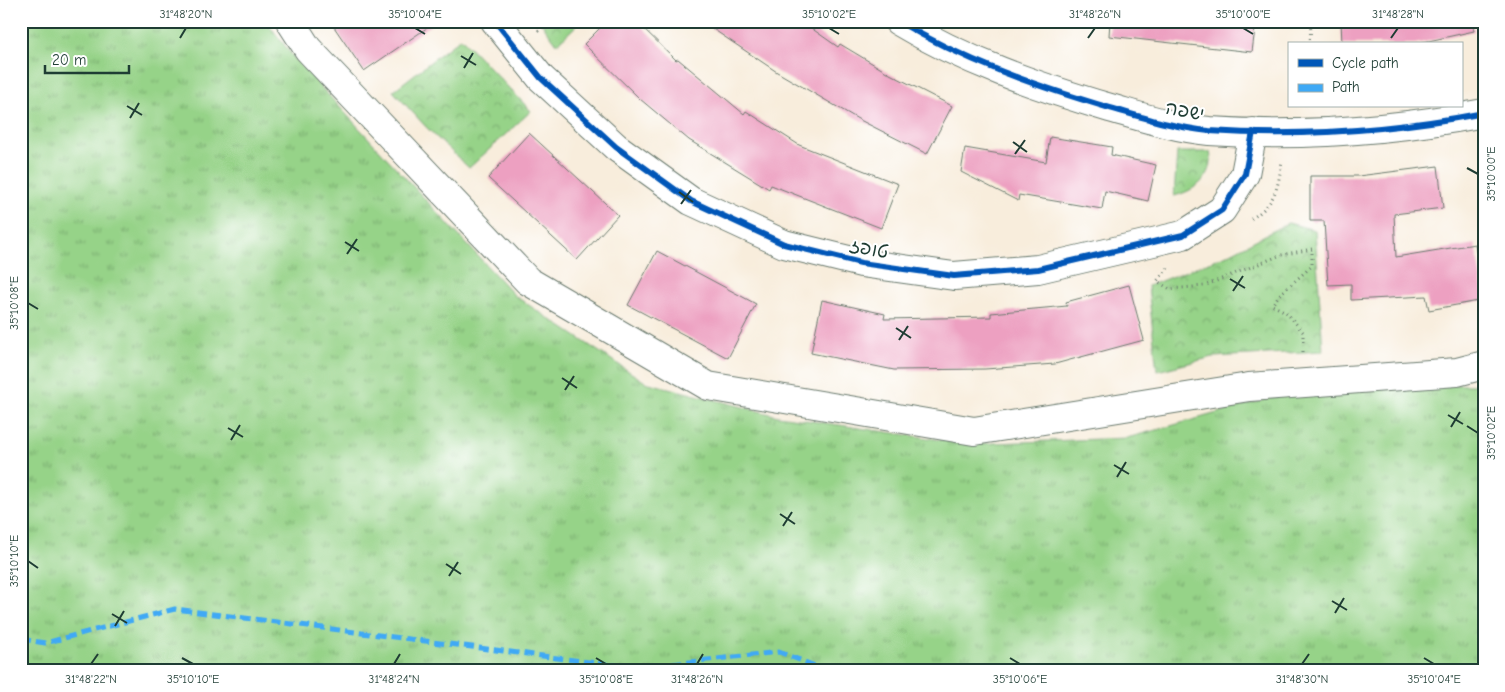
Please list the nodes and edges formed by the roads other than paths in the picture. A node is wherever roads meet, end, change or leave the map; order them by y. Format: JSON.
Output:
{"nodes":[{"id":1,"x":290,"y":21,"type":"edge"},
{"id":2,"x":495,"y":21,"type":"edge"},
{"id":3,"x":898,"y":21,"type":"edge"},
{"id":4,"x":1484,"y":113,"type":"edge"},
{"id":5,"x":1253,"y":132,"type":"junction"},
{"id":6,"x":1484,"y":365,"type":"edge"}],
"edges":[{"from":1,"to":6,"type":"street"},
{"from":2,"to":5,"type":"street","name":"טופז"},
{"from":3,"to":5,"type":"street","name":"ישפה"},
{"from":4,"to":5,"type":"street","name":"ישפה"}]}
